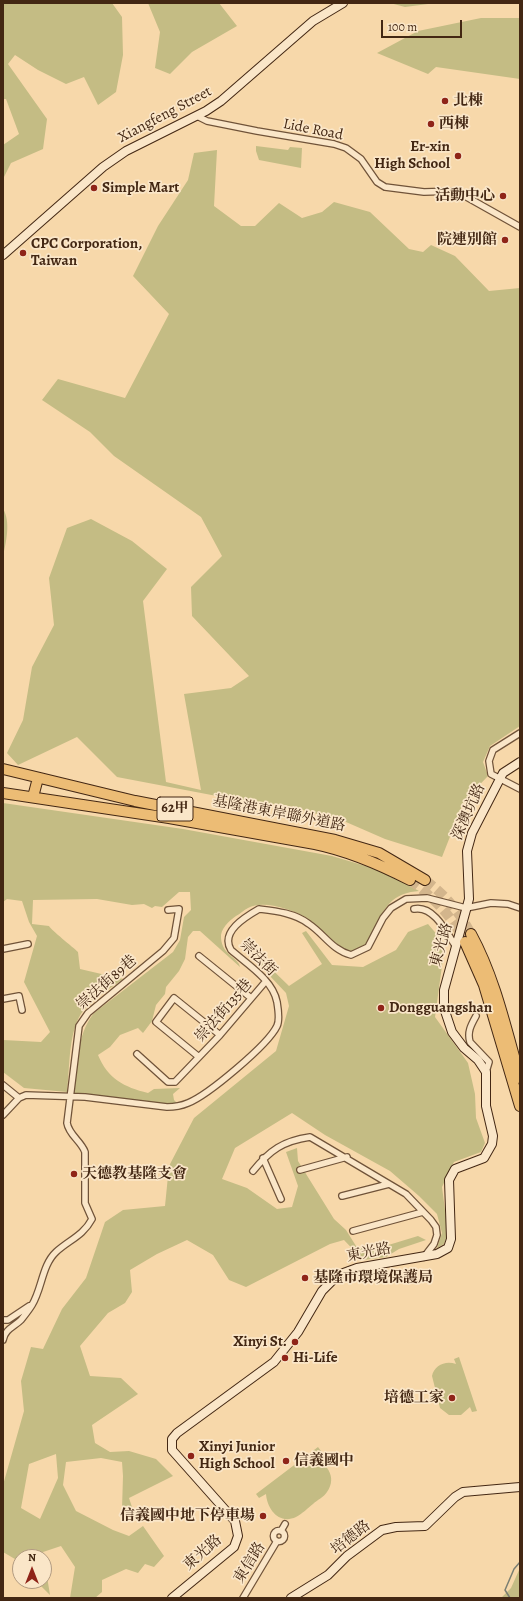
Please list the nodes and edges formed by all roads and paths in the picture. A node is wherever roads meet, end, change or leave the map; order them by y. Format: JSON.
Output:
{"nodes":[{"id":1,"x":343,"y":3,"type":"edge"},
{"id":2,"x":197,"y":116,"type":"junction"},
{"id":3,"x":520,"y":227,"type":"edge"},
{"id":4,"x":3,"y":256,"type":"edge"},
{"id":5,"x":520,"y":733,"type":"edge"},
{"id":6,"x":520,"y":762,"type":"edge"},
{"id":7,"x":3,"y":769,"type":"edge"},
{"id":8,"x":38,"y":778,"type":"junction"},
{"id":9,"x":500,"y":778,"type":"junction"},
{"id":10,"x":520,"y":788,"type":"edge"},
{"id":11,"x":3,"y":793,"type":"edge"},
{"id":12,"x":33,"y":797,"type":"junction"},
{"id":13,"x":234,"y":825,"type":"junction"},
{"id":14,"x":377,"y":858,"type":"junction"},
{"id":15,"x":410,"y":880,"type":"tunnel mouth"},
{"id":16,"x":425,"y":880,"type":"tunnel mouth"},
{"id":17,"x":466,"y":908,"type":"junction"},
{"id":18,"x":520,"y":908,"type":"edge"},
{"id":19,"x":414,"y":909,"type":"dead end"},
{"id":20,"x":168,"y":910,"type":"dead end"},
{"id":21,"x":468,"y":938,"type":"tunnel mouth"},
{"id":22,"x":28,"y":944,"type":"dead end"},
{"id":23,"x":456,"y":948,"type":"junction"},
{"id":24,"x":3,"y":949,"type":"edge"},
{"id":25,"x":199,"y":956,"type":"dead end"},
{"id":26,"x":266,"y":981,"type":"junction"},
{"id":27,"x":488,"y":983,"type":"junction"},
{"id":28,"x":250,"y":998,"type":"junction"},
{"id":29,"x":3,"y":999,"type":"edge"},
{"id":30,"x":22,"y":1010,"type":"dead end"},
{"id":31,"x":476,"y":1016,"type":"dead end"},
{"id":32,"x":220,"y":1035,"type":"junction"},
{"id":33,"x":138,"y":1054,"type":"dead end"},
{"id":34,"x":199,"y":1057,"type":"junction"},
{"id":35,"x":486,"y":1072,"type":"junction"},
{"id":36,"x":520,"y":1078,"type":"edge"},
{"id":37,"x":3,"y":1086,"type":"edge"},
{"id":38,"x":70,"y":1097,"type":"junction"},
{"id":39,"x":19,"y":1098,"type":"junction"},
{"id":40,"x":520,"y":1106,"type":"edge"},
{"id":41,"x":3,"y":1115,"type":"edge"},
{"id":42,"x":347,"y":1157,"type":"junction"},
{"id":43,"x":263,"y":1158,"type":"junction"},
{"id":44,"x":300,"y":1170,"type":"dead end"},
{"id":45,"x":253,"y":1171,"type":"dead end"},
{"id":46,"x":389,"y":1184,"type":"junction"},
{"id":47,"x":342,"y":1196,"type":"dead end"},
{"id":48,"x":282,"y":1199,"type":"dead end"},
{"id":49,"x":422,"y":1212,"type":"junction"},
{"id":50,"x":353,"y":1231,"type":"dead end"},
{"id":51,"x":424,"y":1258,"type":"junction"},
{"id":52,"x":32,"y":1304,"type":"junction"},
{"id":53,"x":3,"y":1320,"type":"edge"},
{"id":54,"x":3,"y":1340,"type":"edge"},
{"id":55,"x":520,"y":1487,"type":"edge"},
{"id":56,"x":285,"y":1524,"type":"dead end"},
{"id":57,"x":172,"y":1598,"type":"edge"},
{"id":58,"x":243,"y":1598,"type":"edge"},
{"id":59,"x":291,"y":1598,"type":"edge"}],
"edges":[{"from":1,"to":2,"type":"street","name":"Xiangfeng Street"},
{"from":2,"to":3,"type":"street","name":"Lide Road"},
{"from":2,"to":4,"type":"street","name":"Xiangfeng Street"},
{"from":5,"to":9,"type":"street"},
{"from":6,"to":9,"type":"street","name":"深澳坑路"},
{"from":7,"to":8,"type":"highway","name":"基隆港東岸聯外道路","number":"62甲"},
{"from":8,"to":12,"type":"highway"},
{"from":8,"to":13,"type":"highway","name":"基隆港東岸聯外道路","number":"62甲"},
{"from":9,"to":10,"type":"street"},
{"from":9,"to":17,"type":"street","name":"深澳坑路"},
{"from":11,"to":12,"type":"highway","name":"基隆港東岸聯外道路","number":"62甲"},
{"from":12,"to":13,"type":"highway","name":"基隆港東岸聯外道路","number":"62甲"},
{"from":13,"to":14,"type":"highway","name":"基隆港東岸聯外道路","number":"62甲"},
{"from":14,"to":15,"type":"highway","name":"基隆港東岸聯外道路","number":"62甲"},
{"from":14,"to":16,"type":"highway","name":"基隆港東岸聯外道路","number":"62甲"},
{"from":17,"to":18,"type":"street"},
{"from":17,"to":23,"type":"street","name":"東光路"},
{"from":17,"to":26,"type":"street","name":"崇法街"},
{"from":19,"to":23,"type":"street"},
{"from":20,"to":38,"type":"street","name":"崇法街89巷"},
{"from":21,"to":27,"type":"highway"},
{"from":22,"to":24,"type":"street"},
{"from":23,"to":35,"type":"street","name":"東光路"},
{"from":25,"to":28,"type":"street"},
{"from":26,"to":28,"type":"street","name":"崇法街135巷"},
{"from":26,"to":38,"type":"street","name":"崇法街"},
{"from":27,"to":36,"type":"highway"},
{"from":27,"to":40,"type":"highway"},
{"from":28,"to":32,"type":"street","name":"崇法街135巷"},
{"from":29,"to":30,"type":"street"},
{"from":31,"to":35,"type":"street"},
{"from":32,"to":34,"type":"street","name":"崇法街135巷"},
{"from":32,"to":34,"type":"street"},
{"from":33,"to":34,"type":"street","name":"崇法街135巷"},
{"from":35,"to":51,"type":"street","name":"東光路"},
{"from":37,"to":39,"type":"street"},
{"from":38,"to":39,"type":"street","name":"崇法街"},
{"from":38,"to":52,"type":"street"},
{"from":39,"to":41,"type":"street"},
{"from":42,"to":43,"type":"street"},
{"from":42,"to":44,"type":"street"},
{"from":42,"to":46,"type":"street"},
{"from":43,"to":45,"type":"street"},
{"from":43,"to":48,"type":"street"},
{"from":46,"to":47,"type":"street"},
{"from":46,"to":49,"type":"street"},
{"from":49,"to":50,"type":"street"},
{"from":49,"to":51,"type":"street"},
{"from":51,"to":57,"type":"street","name":"東光路"},
{"from":52,"to":53,"type":"street"},
{"from":52,"to":54,"type":"street"},
{"from":55,"to":59,"type":"street","name":"培德路"},
{"from":56,"to":58,"type":"street","name":"東信路"}]}
